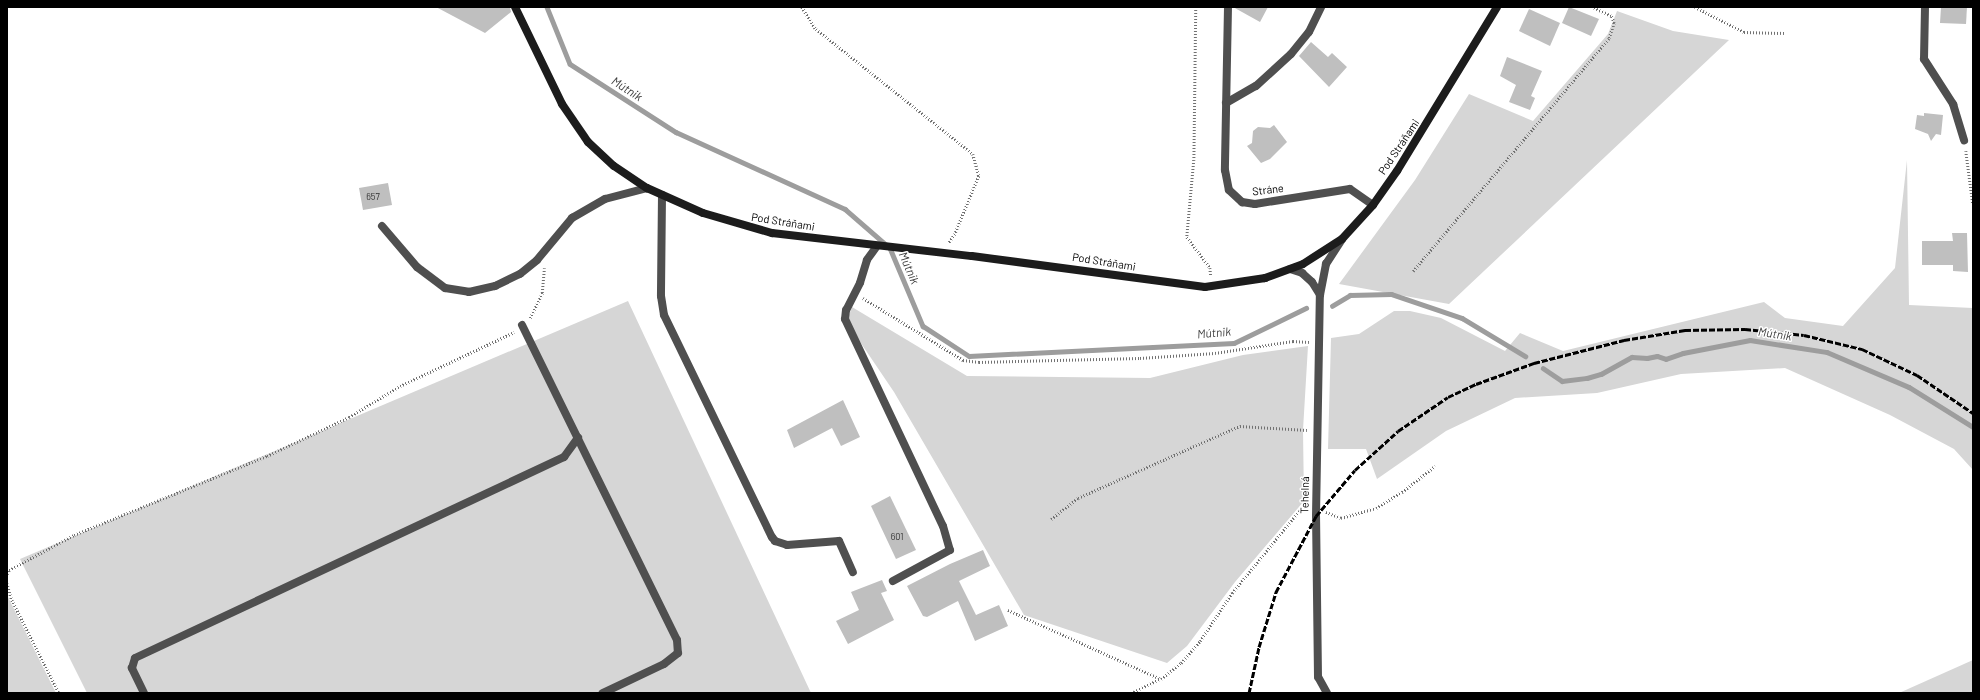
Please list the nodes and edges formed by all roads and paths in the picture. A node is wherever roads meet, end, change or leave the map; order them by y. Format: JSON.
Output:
{"nodes":[{"id":1,"x":515,"y":7,"type":"edge"},
{"id":2,"x":802,"y":7,"type":"edge"},
{"id":3,"x":1196,"y":7,"type":"edge"},
{"id":4,"x":1228,"y":7,"type":"edge"},
{"id":5,"x":1321,"y":7,"type":"edge"},
{"id":6,"x":1497,"y":7,"type":"edge"},
{"id":7,"x":1592,"y":7,"type":"edge"},
{"id":8,"x":1695,"y":7,"type":"edge"},
{"id":9,"x":1925,"y":7,"type":"edge"},
{"id":10,"x":1784,"y":33,"type":"dead end"},
{"id":11,"x":1226,"y":104,"type":"junction"},
{"id":12,"x":1964,"y":140,"type":"joint"},
{"id":13,"x":646,"y":188,"type":"junction"},
{"id":14,"x":662,"y":195,"type":"junction"},
{"id":15,"x":1973,"y":204,"type":"edge"},
{"id":16,"x":1373,"y":205,"type":"junction"},
{"id":17,"x":382,"y":226,"type":"dead end"},
{"id":18,"x":1342,"y":239,"type":"junction"},
{"id":19,"x":878,"y":246,"type":"junction"},
{"id":20,"x":546,"y":250,"type":"junction"},
{"id":21,"x":942,"y":253,"type":"junction"},
{"id":22,"x":1290,"y":269,"type":"junction"},
{"id":23,"x":1413,"y":270,"type":"dead end"},
{"id":24,"x":860,"y":283,"type":"junction"},
{"id":25,"x":1213,"y":287,"type":"junction"},
{"id":26,"x":1320,"y":296,"type":"junction"},
{"id":27,"x":522,"y":325,"type":"junction"},
{"id":28,"x":1319,"y":344,"type":"junction"},
{"id":29,"x":1317,"y":431,"type":"junction"},
{"id":30,"x":578,"y":438,"type":"junction"},
{"id":31,"x":1434,"y":466,"type":"dead end"},
{"id":32,"x":1316,"y":502,"type":"junction"},
{"id":33,"x":1051,"y":519,"type":"dead end"},
{"id":34,"x":8,"y":572,"type":"edge"},
{"id":35,"x":853,"y":572,"type":"dead end"},
{"id":36,"x":893,"y":582,"type":"dead end"},
{"id":37,"x":7,"y":583,"type":"edge"},
{"id":38,"x":1008,"y":610,"type":"dead end"},
{"id":39,"x":1161,"y":679,"type":"junction"},
{"id":40,"x":60,"y":693,"type":"edge"},
{"id":41,"x":144,"y":693,"type":"edge"},
{"id":42,"x":603,"y":693,"type":"edge"},
{"id":43,"x":1131,"y":693,"type":"edge"},
{"id":44,"x":1327,"y":693,"type":"edge"}],
"edges":[{"from":1,"to":13,"type":"street","name":"Pod Stráňami"},
{"from":2,"to":21,"type":"path"},
{"from":3,"to":25,"type":"path"},
{"from":4,"to":11,"type":"street","name":"Stráne"},
{"from":5,"to":11,"type":"street"},
{"from":6,"to":16,"type":"street","name":"Pod Stráňami"},
{"from":7,"to":23,"type":"path"},
{"from":8,"to":10,"type":"path"},
{"from":9,"to":12,"type":"street"},
{"from":11,"to":16,"type":"street","name":"Stráne"},
{"from":12,"to":15,"type":"path"},
{"from":13,"to":14,"type":"street","name":"Pod Stráňami"},
{"from":13,"to":20,"type":"street"},
{"from":14,"to":19,"type":"street","name":"Pod Stráňami"},
{"from":14,"to":35,"type":"street"},
{"from":16,"to":18,"type":"street","name":"Pod Stráňami"},
{"from":17,"to":20,"type":"street"},
{"from":18,"to":22,"type":"street","name":"Pod Stráňami"},
{"from":18,"to":26,"type":"street","name":"Tehelná"},
{"from":19,"to":21,"type":"street","name":"Pod Stráňami"},
{"from":19,"to":24,"type":"street"},
{"from":20,"to":27,"type":"path"},
{"from":21,"to":25,"type":"street","name":"Pod Stráňami"},
{"from":22,"to":25,"type":"street","name":"Pod Stráňami"},
{"from":22,"to":26,"type":"street"},
{"from":24,"to":28,"type":"path"},
{"from":24,"to":36,"type":"street"},
{"from":26,"to":28,"type":"street","name":"Tehelná"},
{"from":27,"to":30,"type":"street"},
{"from":27,"to":34,"type":"path"},
{"from":28,"to":29,"type":"street","name":"Tehelná"},
{"from":29,"to":32,"type":"street","name":"Tehelná"},
{"from":29,"to":33,"type":"path"},
{"from":30,"to":41,"type":"street"},
{"from":30,"to":42,"type":"street"},
{"from":31,"to":32,"type":"path"},
{"from":32,"to":39,"type":"path"},
{"from":32,"to":44,"type":"street","name":"Tehelná"},
{"from":37,"to":40,"type":"path"},
{"from":38,"to":39,"type":"path"},
{"from":39,"to":43,"type":"path"}]}
